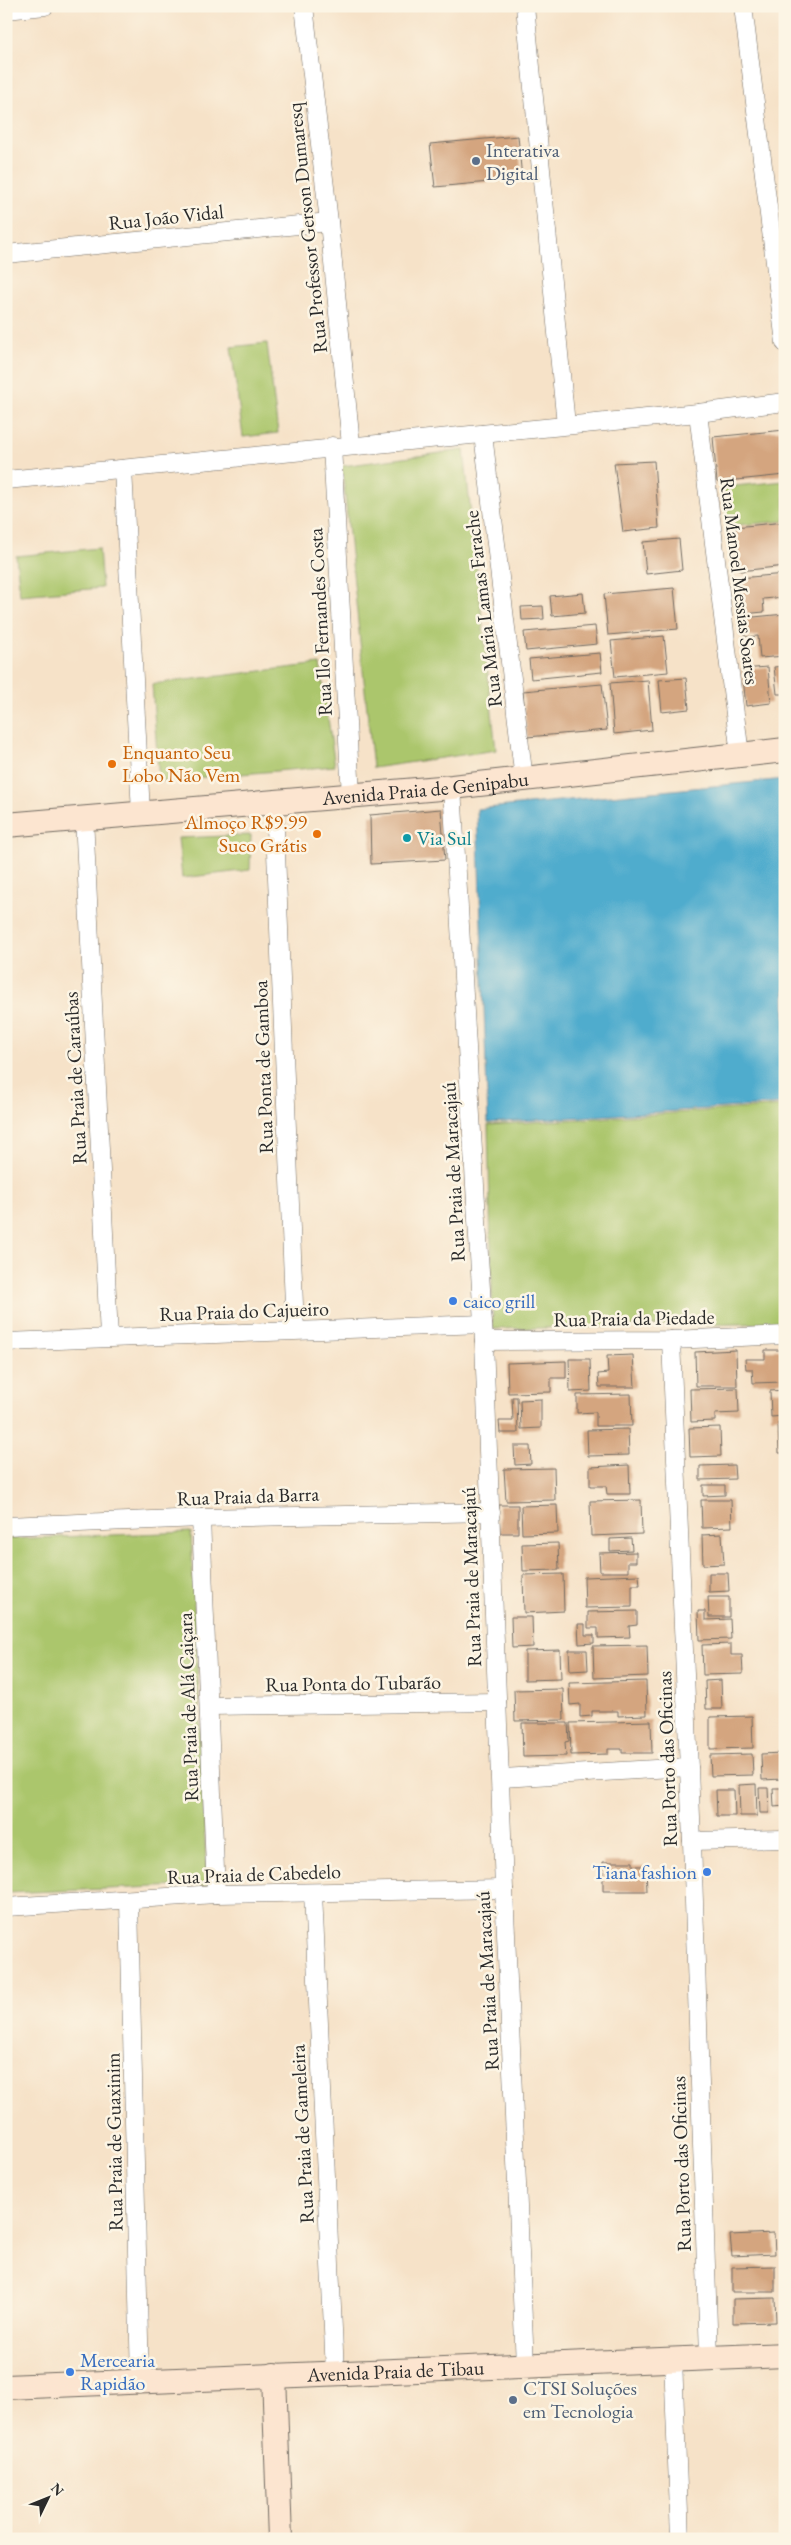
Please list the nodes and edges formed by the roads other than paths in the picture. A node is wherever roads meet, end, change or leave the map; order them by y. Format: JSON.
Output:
{"nodes":[{"id":1,"x":46,"y":6,"type":"edge"},
{"id":2,"x":304,"y":6,"type":"edge"},
{"id":3,"x":525,"y":6,"type":"edge"},
{"id":4,"x":743,"y":6,"type":"edge"},
{"id":5,"x":6,"y":10,"type":"edge"},
{"id":6,"x":329,"y":222,"type":"junction"},
{"id":7,"x":6,"y":254,"type":"edge"},
{"id":8,"x":785,"y":343,"type":"edge"},
{"id":9,"x":785,"y":402,"type":"edge"},
{"id":10,"x":698,"y":413,"type":"junction"},
{"id":11,"x":566,"y":425,"type":"junction"},
{"id":12,"x":483,"y":434,"type":"junction"},
{"id":13,"x":352,"y":445,"type":"junction"},
{"id":14,"x":332,"y":446,"type":"junction"},
{"id":15,"x":123,"y":469,"type":"junction"},
{"id":16,"x":6,"y":480,"type":"edge"},
{"id":17,"x":785,"y":750,"type":"edge"},
{"id":18,"x":740,"y":754,"type":"junction"},
{"id":19,"x":524,"y":780,"type":"junction"},
{"id":20,"x":452,"y":787,"type":"junction"},
{"id":21,"x":351,"y":796,"type":"junction"},
{"id":22,"x":274,"y":802,"type":"junction"},
{"id":23,"x":141,"y":813,"type":"junction"},
{"id":24,"x":84,"y":817,"type":"junction"},
{"id":25,"x":6,"y":825,"type":"edge"},
{"id":26,"x":295,"y":1330,"type":"junction"},
{"id":27,"x":483,"y":1332,"type":"junction"},
{"id":28,"x":785,"y":1335,"type":"edge"},
{"id":29,"x":109,"y":1337,"type":"junction"},
{"id":30,"x":671,"y":1340,"type":"junction"},
{"id":31,"x":6,"y":1342,"type":"edge"},
{"id":32,"x":491,"y":1512,"type":"junction"},
{"id":33,"x":201,"y":1518,"type":"junction"},
{"id":34,"x":6,"y":1526,"type":"edge"},
{"id":35,"x":497,"y":1702,"type":"junction"},
{"id":36,"x":210,"y":1706,"type":"junction"},
{"id":37,"x":689,"y":1767,"type":"junction"},
{"id":38,"x":501,"y":1778,"type":"junction"},
{"id":39,"x":785,"y":1839,"type":"edge"},
{"id":40,"x":692,"y":1841,"type":"junction"},
{"id":41,"x":504,"y":1889,"type":"junction"},
{"id":42,"x":312,"y":1893,"type":"junction"},
{"id":43,"x":216,"y":1894,"type":"junction"},
{"id":44,"x":129,"y":1901,"type":"junction"},
{"id":45,"x":6,"y":1907,"type":"edge"},
{"id":46,"x":785,"y":2355,"type":"edge"},
{"id":47,"x":709,"y":2357,"type":"junction"},
{"id":48,"x":673,"y":2360,"type":"junction"},
{"id":49,"x":526,"y":2365,"type":"junction"},
{"id":50,"x":335,"y":2373,"type":"junction"},
{"id":51,"x":274,"y":2375,"type":"junction"},
{"id":52,"x":140,"y":2383,"type":"junction"},
{"id":53,"x":6,"y":2387,"type":"edge"},
{"id":54,"x":280,"y":2539,"type":"edge"},
{"id":55,"x":680,"y":2539,"type":"edge"}],
"edges":[{"from":1,"to":5,"type":"street"},
{"from":2,"to":6,"type":"street","name":"Rua Professor Gerson Dumaresq"},
{"from":3,"to":11,"type":"street"},
{"from":4,"to":8,"type":"street"},
{"from":6,"to":7,"type":"street","name":"Rua João Vidal"},
{"from":6,"to":13,"type":"street","name":"Rua Professor Gerson Dumaresq"},
{"from":9,"to":10,"type":"street"},
{"from":10,"to":11,"type":"street"},
{"from":10,"to":18,"type":"street","name":"Rua Manoel Messias Soares"},
{"from":11,"to":12,"type":"street"},
{"from":12,"to":13,"type":"street"},
{"from":12,"to":19,"type":"street","name":"Rua Maria Lamas Farache"},
{"from":13,"to":14,"type":"street"},
{"from":14,"to":15,"type":"street"},
{"from":14,"to":21,"type":"street","name":"Rua Ilo Fernandes Costa"},
{"from":15,"to":16,"type":"street"},
{"from":15,"to":23,"type":"street"},
{"from":17,"to":18,"type":"main road","name":"Avenida Praia de Genipabu"},
{"from":18,"to":19,"type":"main road","name":"Avenida Praia de Genipabu"},
{"from":19,"to":20,"type":"main road","name":"Avenida Praia de Genipabu"},
{"from":20,"to":21,"type":"main road","name":"Avenida Praia de Genipabu"},
{"from":20,"to":27,"type":"street","name":"Rua Praia de Maracajaú"},
{"from":21,"to":22,"type":"main road","name":"Avenida Praia de Genipabu"},
{"from":22,"to":23,"type":"main road","name":"Avenida Praia de Genipabu"},
{"from":22,"to":26,"type":"street","name":"Rua Ponta de Gamboa"},
{"from":23,"to":24,"type":"main road","name":"Avenida Praia de Genipabu"},
{"from":24,"to":25,"type":"main road","name":"Avenida Praia de Genipabu"},
{"from":24,"to":29,"type":"street","name":"Rua Praia de Caraúbas"},
{"from":26,"to":27,"type":"street","name":"Rua Praia do Cajueiro"},
{"from":26,"to":29,"type":"street","name":"Rua Praia do Cajueiro"},
{"from":27,"to":30,"type":"street","name":"Rua Praia da Piedade"},
{"from":27,"to":32,"type":"street","name":"Rua Praia de Maracajaú"},
{"from":28,"to":30,"type":"street","name":"Rua Praia da Piedade"},
{"from":29,"to":31,"type":"street","name":"Rua Praia do Cajueiro"},
{"from":30,"to":37,"type":"street","name":"Rua Porto das Oficinas"},
{"from":32,"to":33,"type":"street","name":"Rua Praia da Barra"},
{"from":32,"to":35,"type":"street","name":"Rua Praia de Maracajaú"},
{"from":33,"to":34,"type":"street","name":"Rua Praia da Barra"},
{"from":33,"to":36,"type":"street","name":"Rua Praia de Alá Caiçara"},
{"from":35,"to":36,"type":"street","name":"Rua Ponta do Tubarão"},
{"from":35,"to":38,"type":"street","name":"Rua Praia de Maracajaú"},
{"from":36,"to":43,"type":"street","name":"Rua Praia de Alá Caiçara"},
{"from":37,"to":38,"type":"street"},
{"from":37,"to":40,"type":"street","name":"Rua Porto das Oficinas"},
{"from":38,"to":41,"type":"street","name":"Rua Praia de Maracajaú"},
{"from":39,"to":40,"type":"street"},
{"from":40,"to":47,"type":"street","name":"Rua Porto das Oficinas"},
{"from":41,"to":42,"type":"street","name":"Rua Praia de Cabedelo"},
{"from":41,"to":49,"type":"street","name":"Rua Praia de Maracajaú"},
{"from":42,"to":43,"type":"street","name":"Rua Praia de Cabedelo"},
{"from":42,"to":50,"type":"street","name":"Rua Praia de Gameleira"},
{"from":43,"to":44,"type":"street","name":"Rua Praia de Cabedelo"},
{"from":44,"to":45,"type":"street","name":"Rua Praia de Cabedelo"},
{"from":44,"to":52,"type":"street","name":"Rua Praia de Guaxinim"},
{"from":46,"to":47,"type":"main road","name":"Avenida Praia de Tibau"},
{"from":47,"to":48,"type":"main road","name":"Avenida Praia de Tibau"},
{"from":48,"to":49,"type":"main road","name":"Avenida Praia de Tibau"},
{"from":48,"to":55,"type":"street"},
{"from":49,"to":50,"type":"main road","name":"Avenida Praia de Tibau"},
{"from":50,"to":51,"type":"main road","name":"Avenida Praia de Tibau"},
{"from":51,"to":52,"type":"main road","name":"Avenida Praia de Tibau"},
{"from":51,"to":54,"type":"main road"},
{"from":52,"to":53,"type":"main road","name":"Avenida Praia de Tibau"}]}
